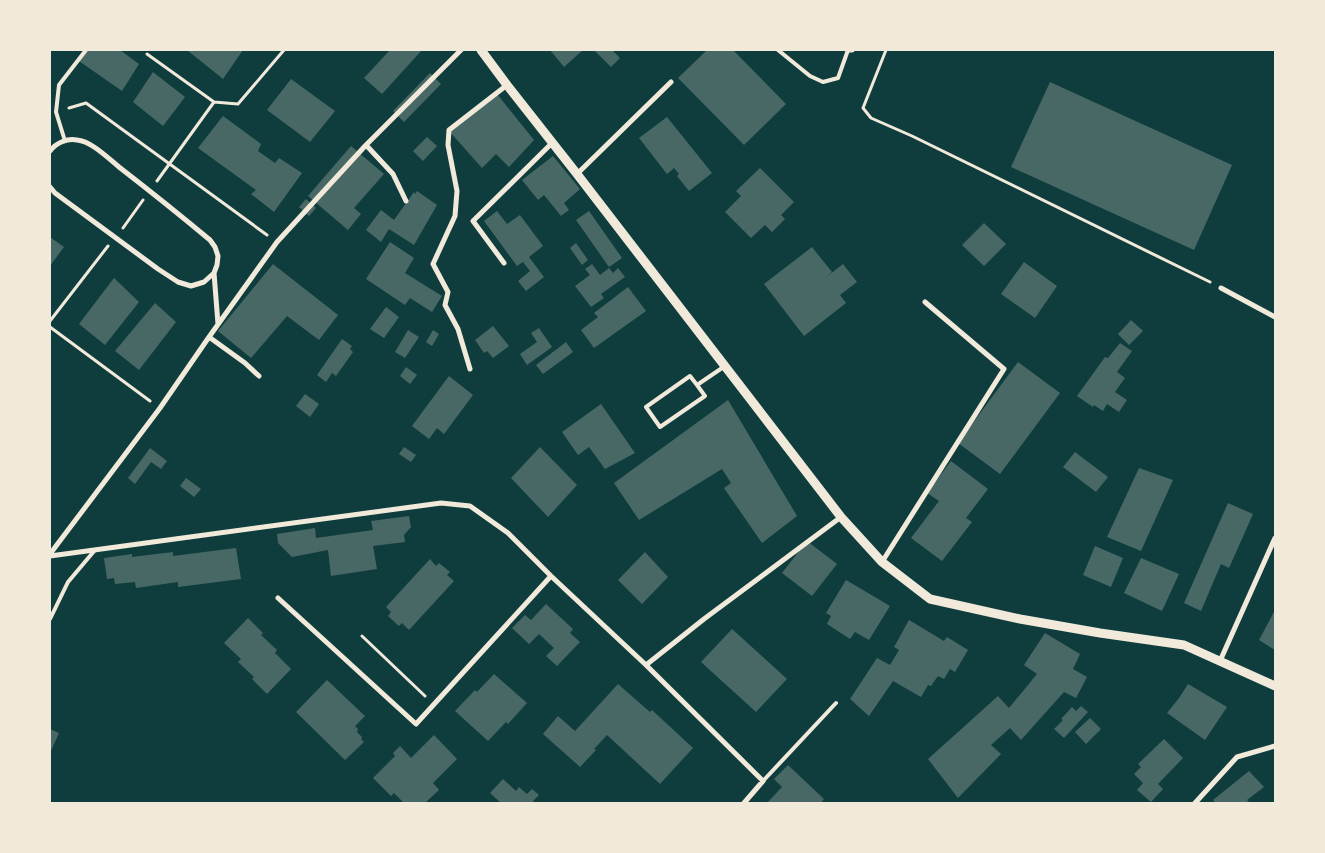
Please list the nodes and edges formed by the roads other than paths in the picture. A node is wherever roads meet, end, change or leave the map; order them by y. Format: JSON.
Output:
{"nodes":[{"id":1,"x":86,"y":50,"type":"edge"},
{"id":2,"x":461,"y":50,"type":"edge"},
{"id":3,"x":481,"y":50,"type":"edge"},
{"id":4,"x":778,"y":50,"type":"edge"},
{"id":5,"x":849,"y":50,"type":"edge"},
{"id":6,"x":671,"y":82,"type":"dead end"},
{"id":7,"x":506,"y":85,"type":"junction"},
{"id":8,"x":65,"y":140,"type":"junction"},
{"id":9,"x":552,"y":143,"type":"junction"},
{"id":10,"x":366,"y":145,"type":"junction"},
{"id":11,"x":50,"y":151,"type":"edge"},
{"id":12,"x":577,"y":174,"type":"junction"},
{"id":13,"x":50,"y":187,"type":"edge"},
{"id":14,"x":406,"y":201,"type":"dead end"},
{"id":15,"x":504,"y":263,"type":"dead end"},
{"id":16,"x":214,"y":274,"type":"junction"},
{"id":17,"x":1222,"y":288,"type":"road end"},
{"id":18,"x":926,"y":302,"type":"dead end"},
{"id":19,"x":1275,"y":317,"type":"edge"},
{"id":20,"x":218,"y":324,"type":"junction"},
{"id":21,"x":209,"y":337,"type":"junction"},
{"id":22,"x":725,"y":366,"type":"junction"},
{"id":23,"x":470,"y":369,"type":"dead end"},
{"id":24,"x":259,"y":376,"type":"dead end"},
{"id":25,"x":697,"y":385,"type":"junction"},
{"id":26,"x":842,"y":517,"type":"junction"},
{"id":27,"x":1275,"y":538,"type":"edge"},
{"id":28,"x":96,"y":550,"type":"junction"},
{"id":29,"x":50,"y":555,"type":"edge"},
{"id":30,"x":882,"y":562,"type":"junction"},
{"id":31,"x":551,"y":576,"type":"junction"},
{"id":32,"x":278,"y":598,"type":"dead end"},
{"id":33,"x":50,"y":619,"type":"edge"},
{"id":34,"x":1220,"y":661,"type":"junction"},
{"id":35,"x":646,"y":665,"type":"junction"},
{"id":36,"x":1275,"y":686,"type":"edge"},
{"id":37,"x":836,"y":703,"type":"dead end"},
{"id":38,"x":1275,"y":746,"type":"edge"},
{"id":39,"x":763,"y":781,"type":"junction"},
{"id":40,"x":744,"y":803,"type":"edge"},
{"id":41,"x":1195,"y":803,"type":"edge"}],
"edges":[{"from":1,"to":8,"type":"lane"},
{"from":2,"to":10,"type":"street"},
{"from":3,"to":7,"type":"street"},
{"from":4,"to":5,"type":"lane"},
{"from":6,"to":12,"type":"street"},
{"from":7,"to":9,"type":"street"},
{"from":7,"to":23,"type":"street"},
{"from":8,"to":11,"type":"street"},
{"from":8,"to":16,"type":"street"},
{"from":9,"to":12,"type":"street"},
{"from":9,"to":15,"type":"street"},
{"from":10,"to":14,"type":"street"},
{"from":10,"to":20,"type":"street"},
{"from":12,"to":22,"type":"street"},
{"from":13,"to":16,"type":"street"},
{"from":16,"to":20,"type":"street"},
{"from":17,"to":19,"type":"street"},
{"from":18,"to":30,"type":"street"},
{"from":20,"to":21,"type":"street"},
{"from":21,"to":24,"type":"street"},
{"from":21,"to":29,"type":"street"},
{"from":22,"to":25,"type":"lane"},
{"from":22,"to":26,"type":"street"},
{"from":25,"to":25,"type":"lane"},
{"from":26,"to":30,"type":"street"},
{"from":26,"to":35,"type":"street"},
{"from":27,"to":34,"type":"street"},
{"from":28,"to":29,"type":"street"},
{"from":28,"to":31,"type":"street"},
{"from":28,"to":33,"type":"lane"},
{"from":30,"to":34,"type":"street"},
{"from":31,"to":32,"type":"street"},
{"from":31,"to":35,"type":"street"},
{"from":34,"to":36,"type":"street"},
{"from":35,"to":39,"type":"street"},
{"from":37,"to":39,"type":"lane"},
{"from":38,"to":41,"type":"street"},
{"from":39,"to":40,"type":"street"}]}
